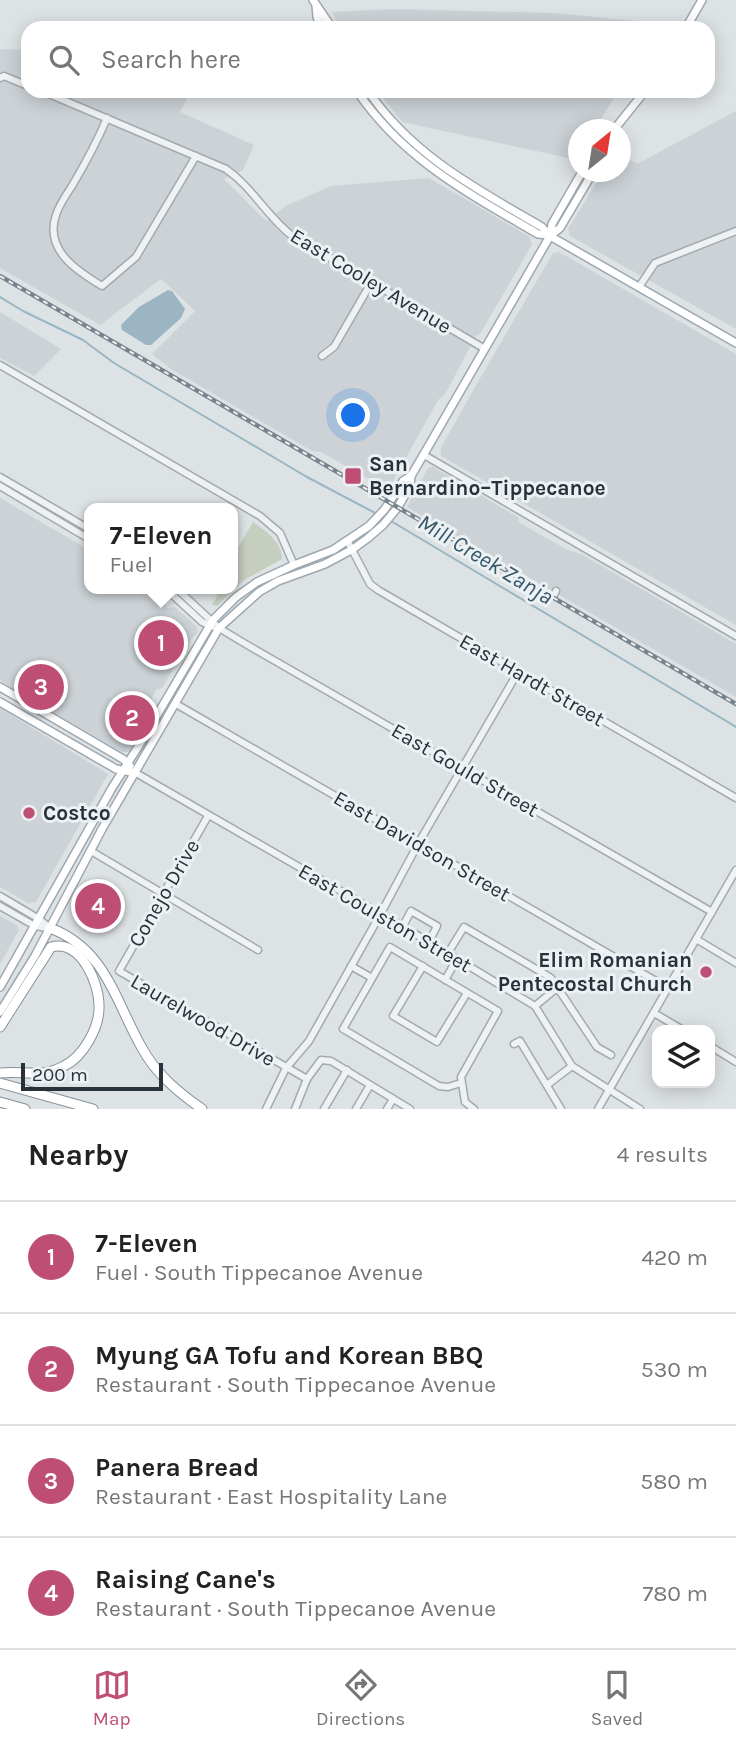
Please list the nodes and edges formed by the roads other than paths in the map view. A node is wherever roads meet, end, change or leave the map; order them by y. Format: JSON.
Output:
{"nodes":[{"id":1,"x":702,"y":0,"type":"edge"},
{"id":2,"x":314,"y":3,"type":"edge"},
{"id":3,"x":319,"y":21,"type":"edge"},
{"id":4,"x":328,"y":21,"type":"edge"},
{"id":5,"x":690,"y":21,"type":"edge"},
{"id":6,"x":0,"y":78,"type":"edge"},
{"id":7,"x":21,"y":83,"type":"edge"},
{"id":8,"x":59,"y":98,"type":"edge"},
{"id":9,"x":363,"y":98,"type":"edge"},
{"id":10,"x":374,"y":98,"type":"edge"},
{"id":11,"x":639,"y":98,"type":"edge"},
{"id":12,"x":107,"y":118,"type":"junction"},
{"id":13,"x":622,"y":119,"type":"edge"},
{"id":14,"x":196,"y":156,"type":"junction"},
{"id":15,"x":576,"y":182,"type":"edge"},
{"id":16,"x":587,"y":182,"type":"edge"},
{"id":17,"x":736,"y":231,"type":"edge"},
{"id":18,"x":550,"y":236,"type":"junction"},
{"id":19,"x":372,"y":283,"type":"junction"},
{"id":20,"x":639,"y":287,"type":"junction"},
{"id":21,"x":736,"y":343,"type":"edge"},
{"id":22,"x":485,"y":349,"type":"junction"},
{"id":23,"x":322,"y":356,"type":"dead end"},
{"id":24,"x":0,"y":365,"type":"edge"},
{"id":25,"x":424,"y":454,"type":"junction"},
{"id":26,"x":0,"y":477,"type":"edge"},
{"id":27,"x":411,"y":477,"type":"junction"},
{"id":28,"x":0,"y":486,"type":"edge"},
{"id":29,"x":238,"y":503,"type":"edge"},
{"id":30,"x":238,"y":503,"type":"edge"},
{"id":31,"x":84,"y":526,"type":"edge"},
{"id":32,"x":84,"y":536,"type":"edge"},
{"id":33,"x":351,"y":546,"type":"junction"},
{"id":34,"x":293,"y":565,"type":"junction"},
{"id":35,"x":297,"y":573,"type":"junction"},
{"id":36,"x":172,"y":594,"type":"edge"},
{"id":37,"x":182,"y":594,"type":"edge"},
{"id":38,"x":211,"y":624,"type":"junction"},
{"id":39,"x":219,"y":628,"type":"junction"},
{"id":40,"x":736,"y":636,"type":"edge"},
{"id":41,"x":518,"y":672,"type":"junction"},
{"id":42,"x":0,"y":687,"type":"edge"},
{"id":43,"x":0,"y":702,"type":"edge"},
{"id":44,"x":176,"y":704,"type":"junction"},
{"id":45,"x":128,"y":764,"type":"junction"},
{"id":46,"x":463,"y":769,"type":"junction"},
{"id":47,"x":122,"y":771,"type":"junction"},
{"id":48,"x":136,"y":773,"type":"junction"},
{"id":49,"x":736,"y":798,"type":"edge"},
{"id":50,"x":208,"y":816,"type":"junction"},
{"id":51,"x":85,"y":835,"type":"junction"},
{"id":52,"x":418,"y":844,"type":"junction"},
{"id":53,"x":91,"y":851,"type":"junction"},
{"id":54,"x":736,"y":870,"type":"edge"},
{"id":55,"x":163,"y":894,"type":"junction"},
{"id":56,"x":0,"y":896,"type":"edge"},
{"id":57,"x":0,"y":906,"type":"edge"},
{"id":58,"x":712,"y":912,"type":"junction"},
{"id":59,"x":380,"y":915,"type":"junction"},
{"id":60,"x":37,"y":922,"type":"junction"},
{"id":61,"x":402,"y":926,"type":"junction"},
{"id":62,"x":50,"y":928,"type":"junction"},
{"id":63,"x":696,"y":939,"type":"junction"},
{"id":64,"x":429,"y":942,"type":"junction"},
{"id":65,"x":258,"y":950,"type":"dead end"},
{"id":66,"x":448,"y":953,"type":"junction"},
{"id":67,"x":457,"y":958,"type":"junction"},
{"id":68,"x":736,"y":963,"type":"edge"},
{"id":69,"x":351,"y":966,"type":"junction"},
{"id":70,"x":423,"y":966,"type":"junction"},
{"id":71,"x":119,"y":971,"type":"joint"},
{"id":72,"x":372,"y":978,"type":"junction"},
{"id":73,"x":445,"y":980,"type":"junction"},
{"id":74,"x":0,"y":987,"type":"edge"},
{"id":75,"x":558,"y":988,"type":"junction"},
{"id":76,"x":668,"y":988,"type":"junction"},
{"id":77,"x":467,"y":993,"type":"junction"},
{"id":78,"x":536,"y":1006,"type":"junction"},
{"id":79,"x":0,"y":1012,"type":"edge"},
{"id":80,"x":654,"y":1013,"type":"junction"},
{"id":81,"x":674,"y":1025,"type":"edge"},
{"id":82,"x":0,"y":1027,"type":"edge"},
{"id":83,"x":514,"y":1044,"type":"dead end"},
{"id":84,"x":715,"y":1049,"type":"edge"},
{"id":85,"x":611,"y":1055,"type":"dead end"},
{"id":86,"x":736,"y":1062,"type":"edge"},
{"id":87,"x":572,"y":1066,"type":"junction"},
{"id":88,"x":286,"y":1069,"type":"junction"},
{"id":89,"x":346,"y":1070,"type":"junction"},
{"id":90,"x":0,"y":1073,"type":"edge"},
{"id":91,"x":307,"y":1079,"type":"junction"},
{"id":92,"x":0,"y":1083,"type":"edge"},
{"id":93,"x":461,"y":1083,"type":"junction"},
{"id":94,"x":370,"y":1085,"type":"junction"},
{"id":95,"x":547,"y":1085,"type":"junction"},
{"id":96,"x":609,"y":1091,"type":"junction"},
{"id":97,"x":393,"y":1099,"type":"junction"},
{"id":98,"x":0,"y":1102,"type":"edge"},
{"id":99,"x":25,"y":1109,"type":"edge"},
{"id":100,"x":93,"y":1109,"type":"edge"},
{"id":101,"x":202,"y":1109,"type":"edge"},
{"id":102,"x":266,"y":1109,"type":"edge"},
{"id":103,"x":295,"y":1109,"type":"edge"},
{"id":104,"x":324,"y":1109,"type":"edge"},
{"id":105,"x":356,"y":1109,"type":"edge"},
{"id":106,"x":387,"y":1109,"type":"edge"},
{"id":107,"x":410,"y":1109,"type":"edge"},
{"id":108,"x":474,"y":1109,"type":"edge"},
{"id":109,"x":561,"y":1109,"type":"edge"},
{"id":110,"x":598,"y":1109,"type":"edge"},
{"id":111,"x":640,"y":1109,"type":"edge"}],
"edges":[{"from":1,"to":5,"type":"main road"},
{"from":2,"to":3,"type":"main road"},
{"from":2,"to":4,"type":"main road"},
{"from":6,"to":7,"type":"street"},
{"from":8,"to":12,"type":"street","name":"East Cooley Avenue"},
{"from":9,"to":18,"type":"main road"},
{"from":10,"to":18,"type":"main road"},
{"from":11,"to":13,"type":"main road"},
{"from":12,"to":14,"type":"street","name":"East Cooley Avenue"},
{"from":12,"to":14,"type":"street"},
{"from":14,"to":19,"type":"street","name":"East Cooley Avenue"},
{"from":15,"to":18,"type":"main road"},
{"from":16,"to":18,"type":"main road"},
{"from":17,"to":20,"type":"street"},
{"from":18,"to":20,"type":"main road"},
{"from":18,"to":22,"type":"main road"},
{"from":19,"to":22,"type":"street","name":"East Cooley Avenue"},
{"from":19,"to":23,"type":"street"},
{"from":20,"to":21,"type":"main road"},
{"from":22,"to":25,"type":"main road"},
{"from":24,"to":29,"type":"street"},
{"from":25,"to":27,"type":"main road"},
{"from":25,"to":40,"type":"street"},
{"from":26,"to":31,"type":"street"},
{"from":27,"to":33,"type":"main road"},
{"from":27,"to":33,"type":"main road"},
{"from":28,"to":32,"type":"street"},
{"from":30,"to":34,"type":"street"},
{"from":33,"to":34,"type":"main road"},
{"from":33,"to":35,"type":"main road"},
{"from":33,"to":41,"type":"street","name":"East Hardt Street"},
{"from":34,"to":35,"type":"main road"},
{"from":34,"to":38,"type":"main road"},
{"from":35,"to":39,"type":"main road"},
{"from":36,"to":38,"type":"street"},
{"from":37,"to":38,"type":"street"},
{"from":38,"to":39,"type":"street"},
{"from":38,"to":45,"type":"main road"},
{"from":39,"to":44,"type":"main road"},
{"from":39,"to":46,"type":"street","name":"East Gould Street"},
{"from":41,"to":46,"type":"street"},
{"from":41,"to":49,"type":"street","name":"East Hardt Street"},
{"from":42,"to":45,"type":"main road"},
{"from":43,"to":47,"type":"main road"},
{"from":44,"to":48,"type":"main road"},
{"from":44,"to":52,"type":"street","name":"East Davidson Street"},
{"from":45,"to":47,"type":"main road"},
{"from":45,"to":48,"type":"main road"},
{"from":46,"to":52,"type":"street"},
{"from":46,"to":58,"type":"street","name":"East Gould Street"},
{"from":47,"to":48,"type":"main road"},
{"from":47,"to":51,"type":"main road"},
{"from":48,"to":50,"type":"street","name":"East Coulston Street"},
{"from":48,"to":53,"type":"main road"},
{"from":50,"to":55,"type":"street","name":"Conejo Drive"},
{"from":50,"to":59,"type":"street","name":"East Coulston Street"},
{"from":51,"to":53,"type":"main road"},
{"from":51,"to":60,"type":"main road"},
{"from":52,"to":59,"type":"street"},
{"from":52,"to":76,"type":"street","name":"East Davidson Street"},
{"from":53,"to":55,"type":"street"},
{"from":53,"to":62,"type":"main road"},
{"from":54,"to":58,"type":"street"},
{"from":55,"to":65,"type":"street"},
{"from":55,"to":71,"type":"street","name":"Conejo Drive"},
{"from":56,"to":60,"type":"street"},
{"from":57,"to":60,"type":"street"},
{"from":58,"to":63,"type":"street"},
{"from":59,"to":61,"type":"street","name":"East Coulston Street"},
{"from":59,"to":69,"type":"street"},
{"from":60,"to":62,"type":"street"},
{"from":60,"to":74,"type":"main road"},
{"from":61,"to":64,"type":"street","name":"East Coulston Street"},
{"from":61,"to":64,"type":"street"},
{"from":62,"to":79,"type":"main road"},
{"from":62,"to":101,"type":"highway"},
{"from":63,"to":68,"type":"street"},
{"from":63,"to":76,"type":"street"},
{"from":64,"to":66,"type":"street","name":"East Coulston Street"},
{"from":66,"to":67,"type":"street","name":"East Coulston Street"},
{"from":66,"to":75,"type":"street"},
{"from":67,"to":73,"type":"street"},
{"from":67,"to":78,"type":"street","name":"East Coulston Street"},
{"from":69,"to":72,"type":"street"},
{"from":69,"to":88,"type":"street"},
{"from":70,"to":72,"type":"street"},
{"from":70,"to":73,"type":"street"},
{"from":70,"to":77,"type":"street"},
{"from":71,"to":88,"type":"street","name":"Laurelwood Drive"},
{"from":72,"to":93,"type":"street"},
{"from":73,"to":77,"type":"street"},
{"from":75,"to":78,"type":"street"},
{"from":75,"to":85,"type":"street"},
{"from":76,"to":80,"type":"street"},
{"from":77,"to":93,"type":"street"},
{"from":78,"to":87,"type":"street","name":"East Coulston Street"},
{"from":80,"to":81,"type":"street"},
{"from":80,"to":96,"type":"street"},
{"from":82,"to":90,"type":"highway"},
{"from":83,"to":95,"type":"street"},
{"from":84,"to":86,"type":"street"},
{"from":87,"to":95,"type":"street"},
{"from":87,"to":96,"type":"street","name":"East Coulston Street"},
{"from":88,"to":91,"type":"street","name":"Laurelwood Drive"},
{"from":88,"to":102,"type":"street"},
{"from":89,"to":91,"type":"street"},
{"from":89,"to":94,"type":"street"},
{"from":89,"to":104,"type":"street"},
{"from":91,"to":103,"type":"street"},
{"from":92,"to":100,"type":"highway"},
{"from":93,"to":108,"type":"street"},
{"from":94,"to":97,"type":"street"},
{"from":94,"to":105,"type":"street"},
{"from":95,"to":109,"type":"street"},
{"from":96,"to":110,"type":"street"},
{"from":96,"to":111,"type":"street","name":"East Coulston Street"},
{"from":97,"to":106,"type":"street"},
{"from":97,"to":107,"type":"street"},
{"from":98,"to":99,"type":"highway"}]}
